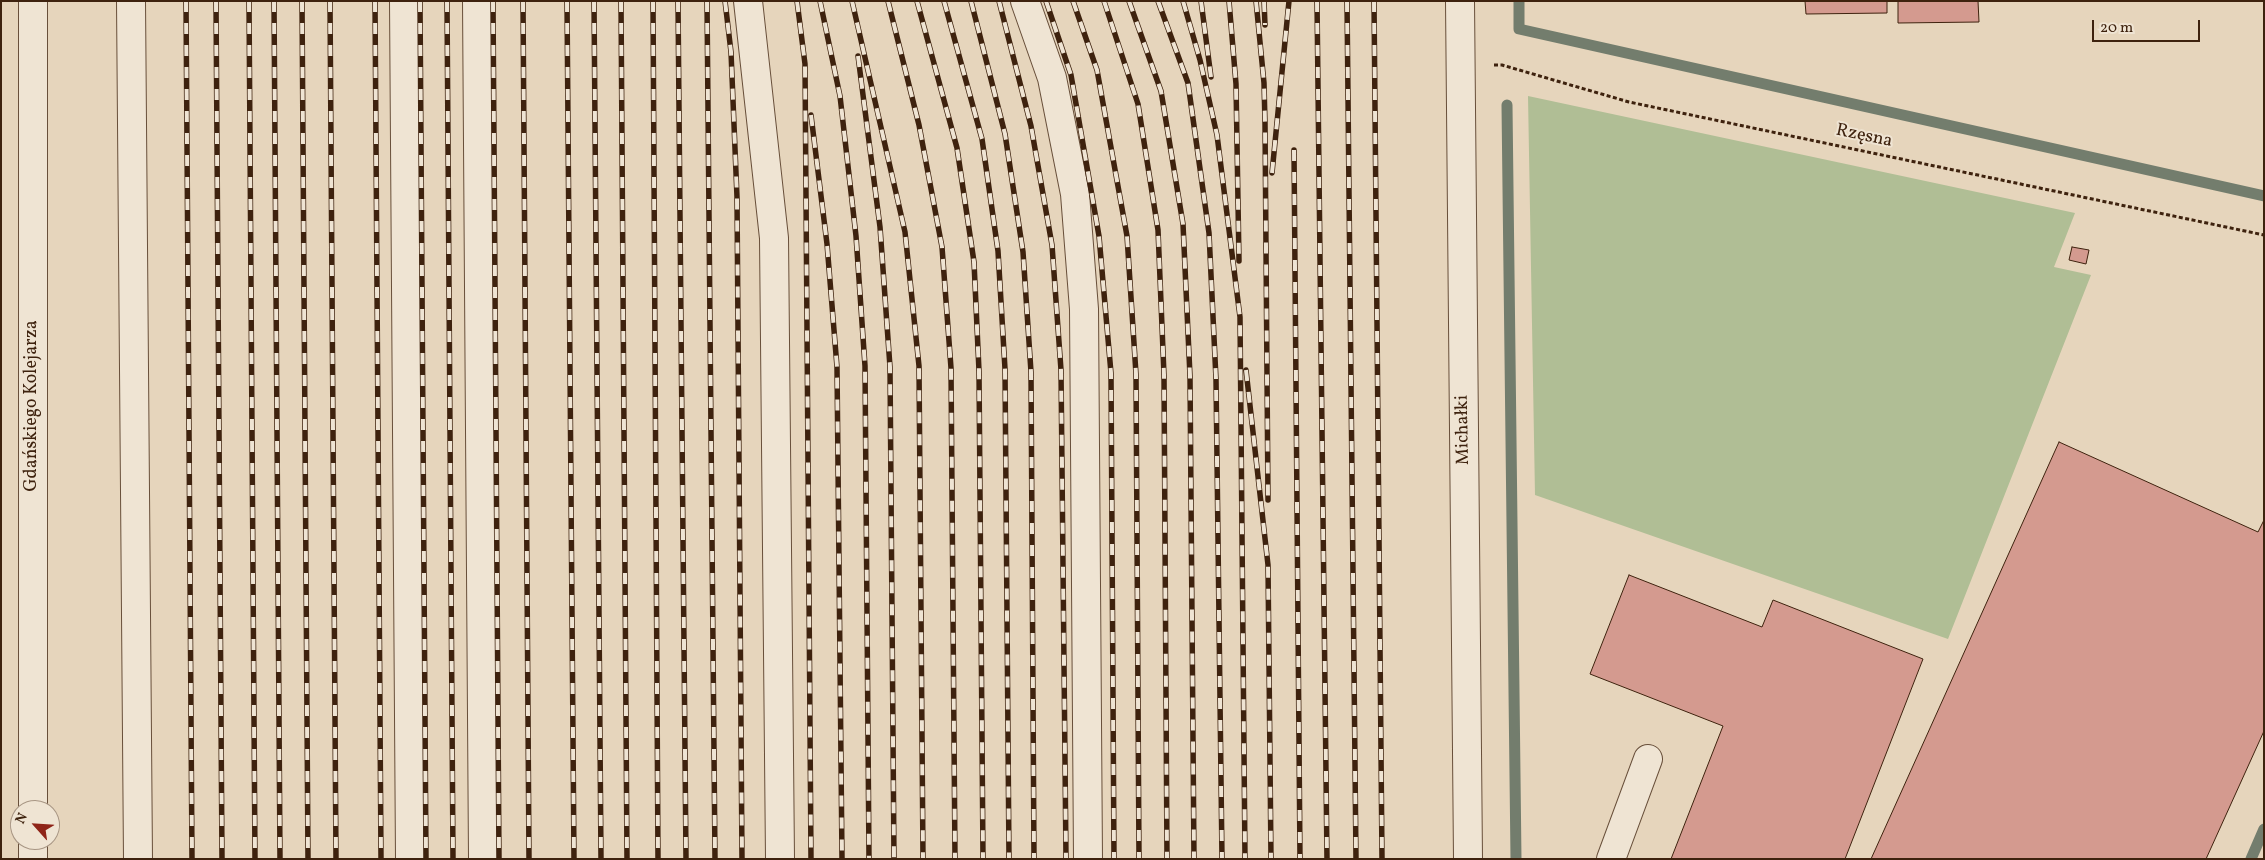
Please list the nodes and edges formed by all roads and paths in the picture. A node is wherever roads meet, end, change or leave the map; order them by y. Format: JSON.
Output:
{"nodes":[{"id":1,"x":33,"y":1,"type":"edge"},
{"id":2,"x":131,"y":1,"type":"edge"},
{"id":3,"x":404,"y":1,"type":"edge"},
{"id":4,"x":477,"y":1,"type":"edge"},
{"id":5,"x":748,"y":1,"type":"edge"},
{"id":6,"x":1025,"y":1,"type":"edge"},
{"id":7,"x":1460,"y":1,"type":"edge"},
{"id":8,"x":1461,"y":62,"type":"junction"},
{"id":9,"x":2264,"y":235,"type":"edge"},
{"id":10,"x":1648,"y":759,"type":"dead end"},
{"id":11,"x":33,"y":800,"type":"edge"},
{"id":12,"x":138,"y":859,"type":"edge"},
{"id":13,"x":410,"y":859,"type":"edge"},
{"id":14,"x":483,"y":859,"type":"edge"},
{"id":15,"x":780,"y":859,"type":"edge"},
{"id":16,"x":1088,"y":859,"type":"edge"},
{"id":17,"x":1468,"y":859,"type":"edge"},
{"id":18,"x":1611,"y":859,"type":"edge"}],
"edges":[{"from":1,"to":11,"type":"street","name":"Gdańskiego Kolejarza"},
{"from":2,"to":12,"type":"street"},
{"from":3,"to":13,"type":"street"},
{"from":4,"to":14,"type":"street"},
{"from":5,"to":15,"type":"street"},
{"from":6,"to":16,"type":"street"},
{"from":7,"to":8,"type":"street","name":"Michałki"},
{"from":8,"to":9,"type":"path","name":"Rzęsna"},
{"from":8,"to":17,"type":"street","name":"Michałki"},
{"from":10,"to":18,"type":"street"}]}
